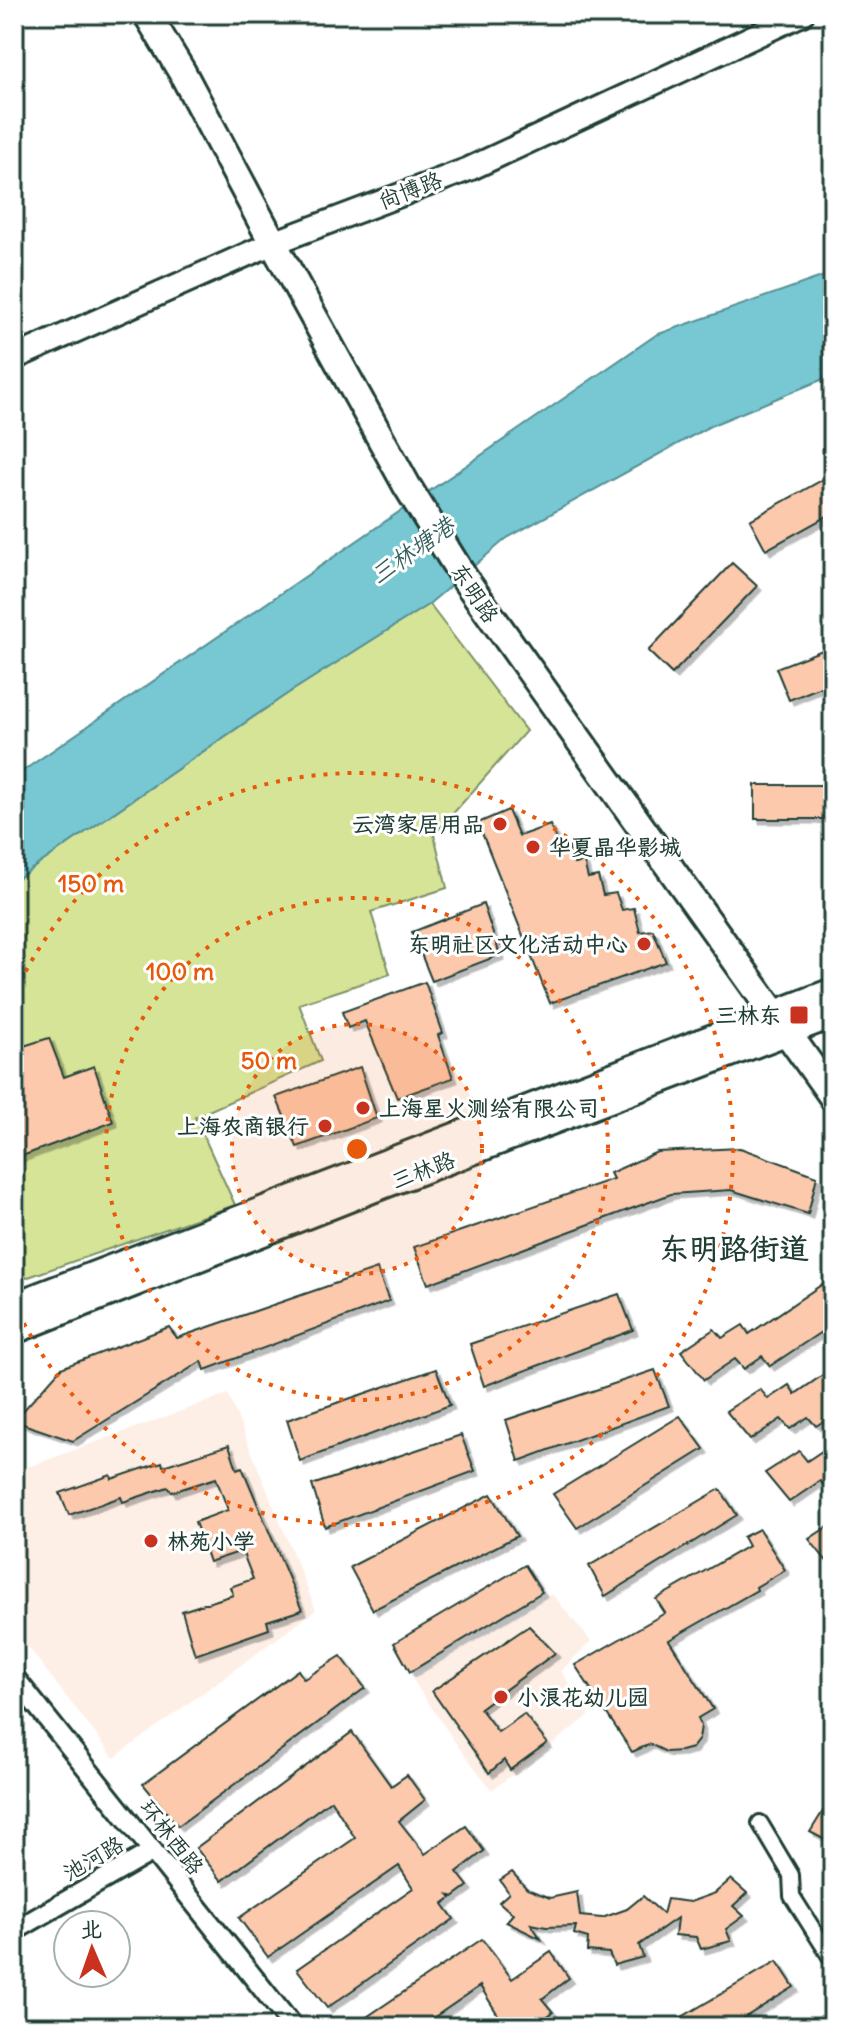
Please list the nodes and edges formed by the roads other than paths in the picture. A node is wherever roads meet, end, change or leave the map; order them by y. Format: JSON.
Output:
{"nodes":[{"id":1,"x":147,"y":14,"type":"edge"},
{"id":2,"x":802,"y":14,"type":"edge"},
{"id":3,"x":273,"y":243,"type":"junction"},
{"id":4,"x":14,"y":358,"type":"edge"},
{"id":5,"x":833,"y":992,"type":"edge"},
{"id":6,"x":833,"y":1014,"type":"edge"},
{"id":7,"x":780,"y":1023,"type":"junction"},
{"id":8,"x":833,"y":1097,"type":"edge"},
{"id":9,"x":14,"y":1306,"type":"edge"},
{"id":10,"x":14,"y":1330,"type":"edge"},
{"id":11,"x":14,"y":1677,"type":"edge"},
{"id":12,"x":760,"y":1823,"type":"dead end"},
{"id":13,"x":153,"y":1851,"type":"junction"},
{"id":14,"x":14,"y":1931,"type":"edge"},
{"id":15,"x":833,"y":1961,"type":"edge"},
{"id":16,"x":293,"y":2027,"type":"edge"}],
"edges":[{"from":1,"to":3,"type":"main road","name":"东明路"},
{"from":2,"to":3,"type":"street","name":"尚博路"},
{"from":3,"to":4,"type":"street","name":"尚博路"},
{"from":3,"to":7,"type":"main road","name":"东明路"},
{"from":5,"to":7,"type":"main road","name":"三林路"},
{"from":6,"to":7,"type":"main road","name":"三林路"},
{"from":7,"to":8,"type":"main road","name":"东明路"},
{"from":7,"to":9,"type":"main road","name":"三林路"},
{"from":7,"to":10,"type":"main road","name":"三林路"},
{"from":11,"to":13,"type":"street","name":"环林西路"},
{"from":12,"to":15,"type":"street"},
{"from":13,"to":14,"type":"street","name":"池河路"},
{"from":13,"to":16,"type":"street","name":"环林西路"}]}
